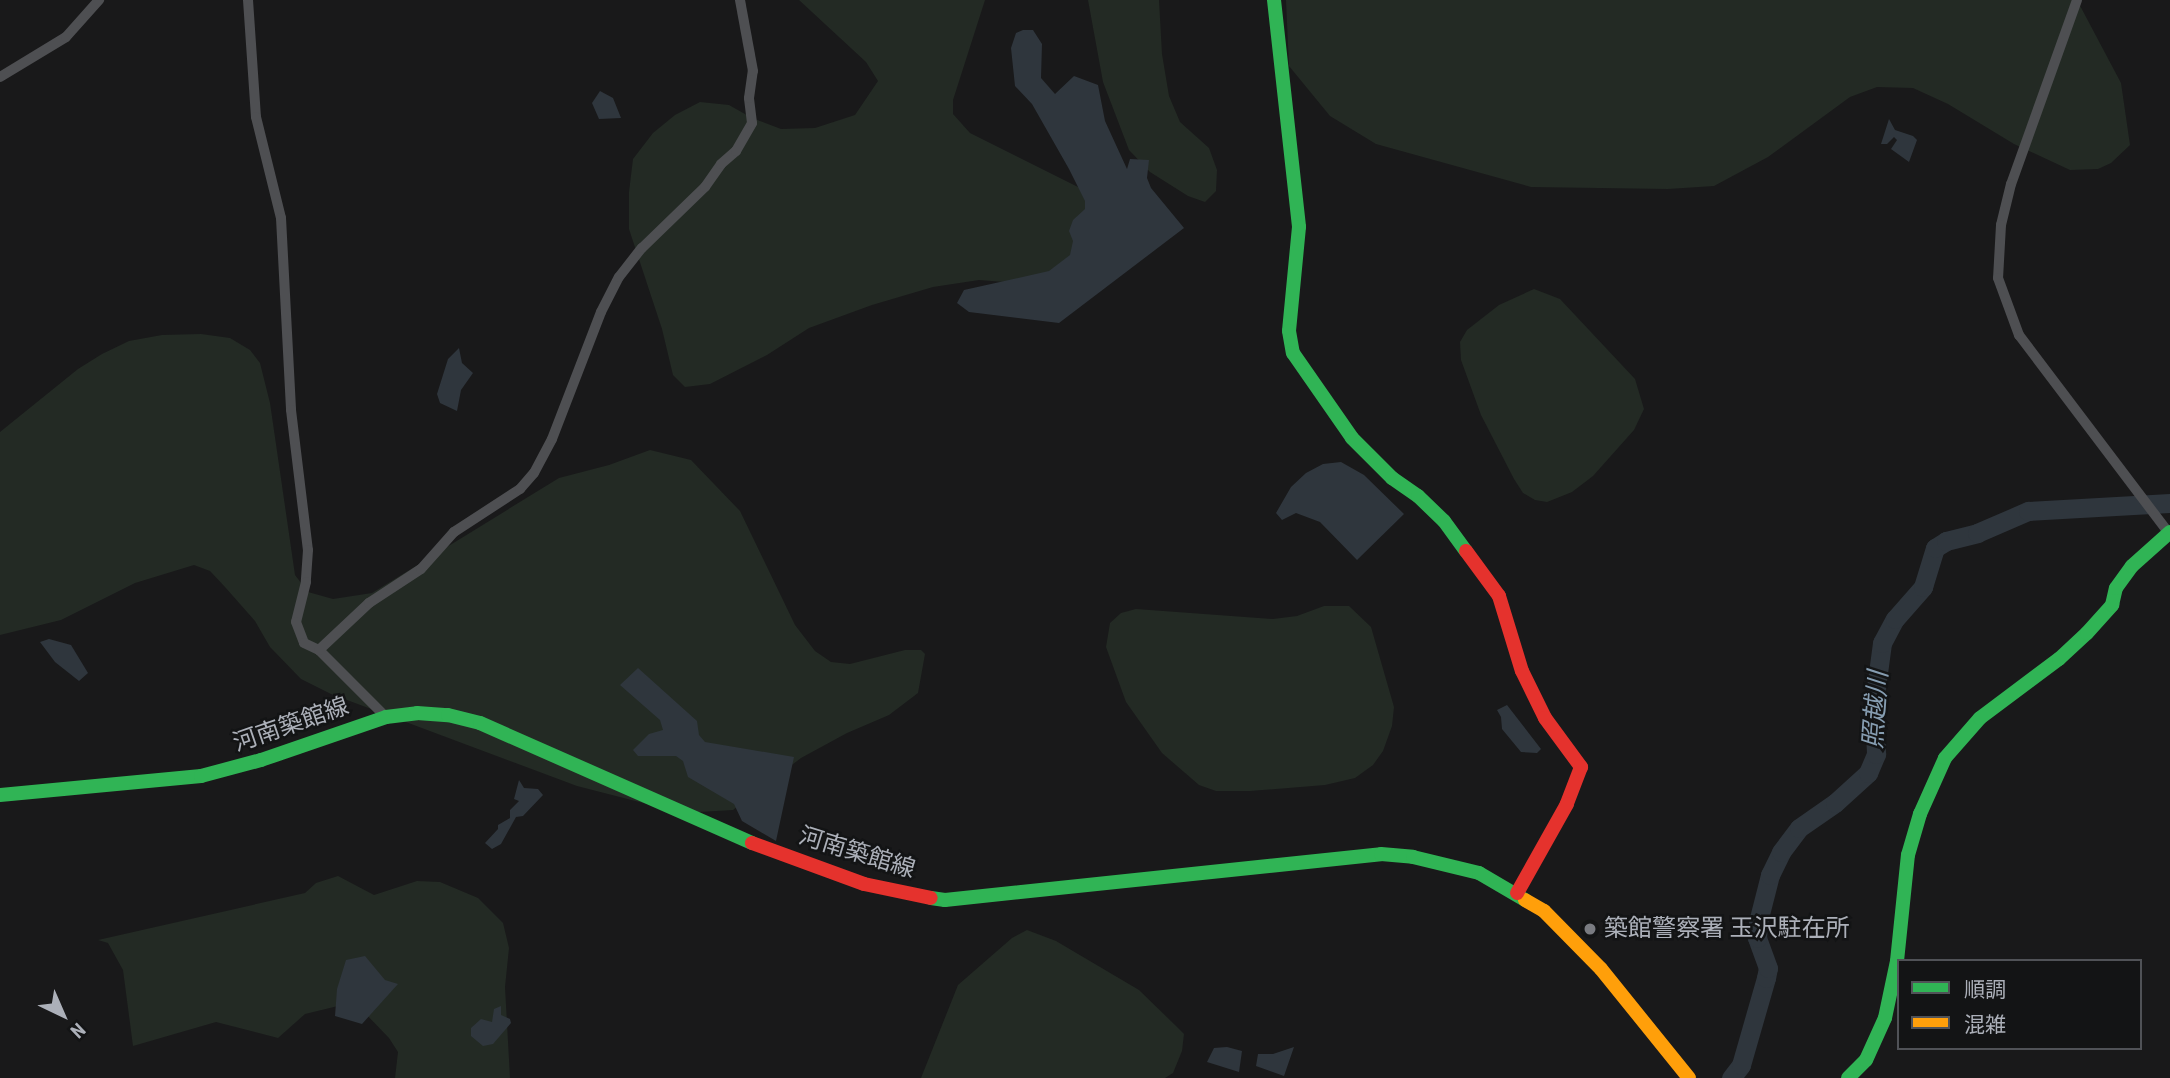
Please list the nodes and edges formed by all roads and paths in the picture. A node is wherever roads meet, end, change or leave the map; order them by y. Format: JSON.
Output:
{"nodes":[{"id":1,"x":99,"y":0,"type":"edge"},
{"id":2,"x":248,"y":0,"type":"edge"},
{"id":3,"x":740,"y":0,"type":"edge"},
{"id":4,"x":1275,"y":0,"type":"edge"},
{"id":5,"x":2077,"y":0,"type":"edge"},
{"id":6,"x":0,"y":77,"type":"edge"},
{"id":7,"x":2169,"y":532,"type":"edge"},
{"id":8,"x":319,"y":650,"type":"junction"},
{"id":9,"x":386,"y":717,"type":"junction"},
{"id":10,"x":0,"y":795,"type":"edge"},
{"id":11,"x":1517,"y":893,"type":"junction"},
{"id":12,"x":1898,"y":959,"type":"edge"},
{"id":13,"x":1897,"y":965,"type":"edge"},
{"id":14,"x":1689,"y":1078,"type":"edge"},
{"id":15,"x":1848,"y":1078,"type":"edge"}],
"edges":[{"from":1,"to":6,"type":"street"},
{"from":2,"to":8,"type":"street"},
{"from":3,"to":8,"type":"street"},
{"from":4,"to":11,"type":"main road"},
{"from":5,"to":7,"type":"street"},
{"from":7,"to":12,"type":"main road"},
{"from":8,"to":9,"type":"street"},
{"from":9,"to":10,"type":"main road","name":"河南築館線"},
{"from":9,"to":11,"type":"main road","name":"河南築館線"},
{"from":11,"to":14,"type":"main road","name":"河南築館線"},
{"from":13,"to":15,"type":"main road"}]}
